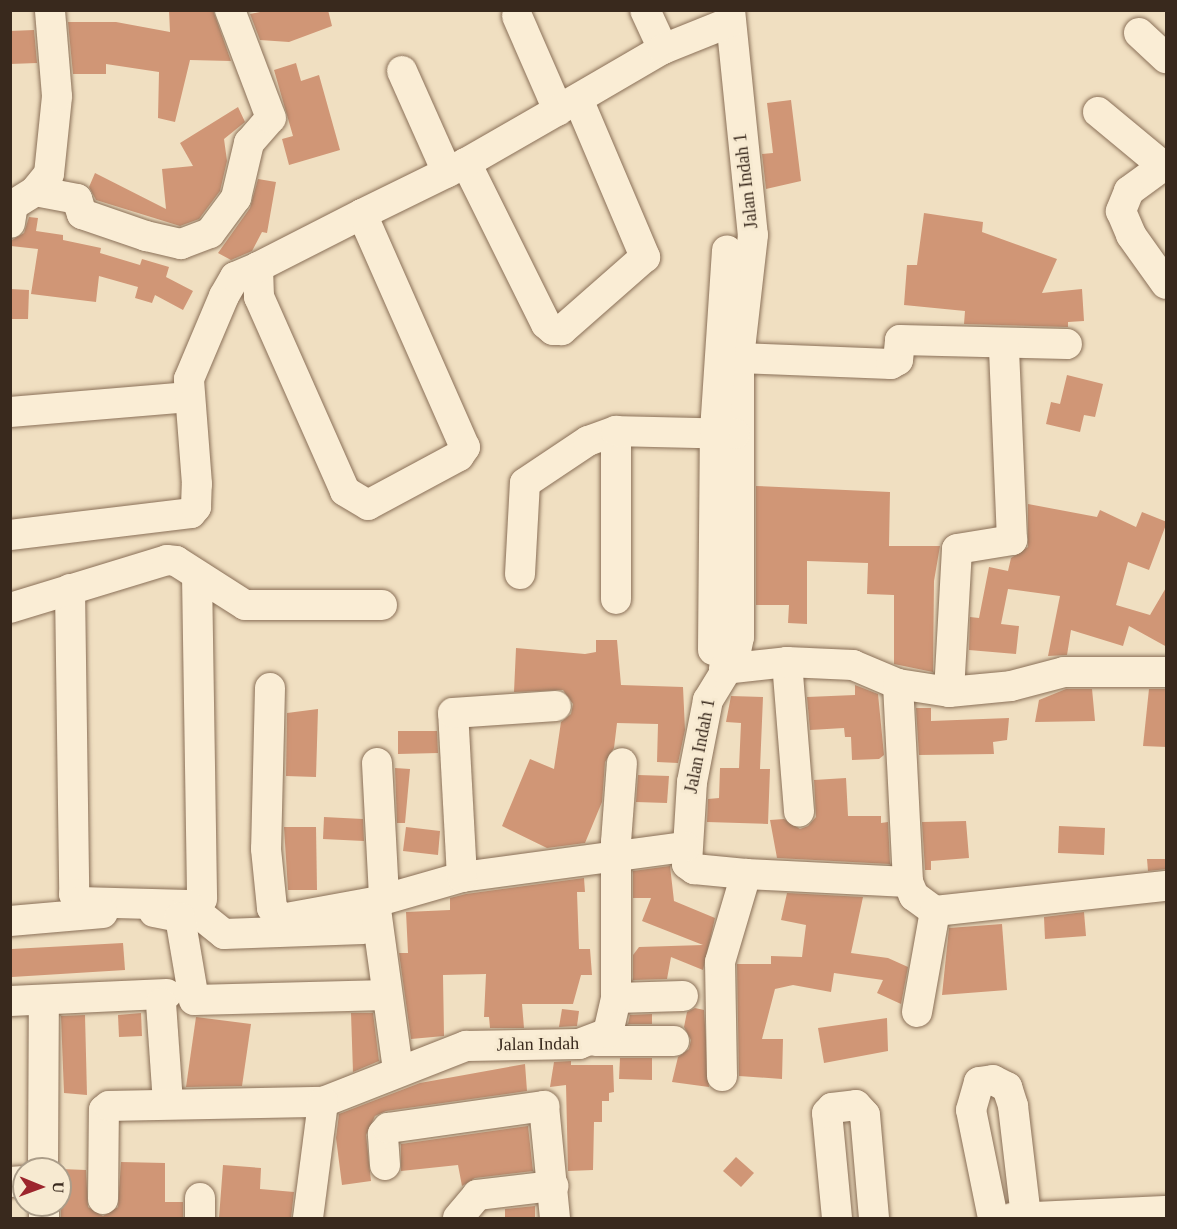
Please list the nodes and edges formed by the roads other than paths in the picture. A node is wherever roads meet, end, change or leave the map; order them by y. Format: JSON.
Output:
{"nodes":[{"id":1,"x":50,"y":10,"type":"edge"},
{"id":2,"x":230,"y":10,"type":"edge"},
{"id":3,"x":645,"y":10,"type":"edge"},
{"id":4,"x":517,"y":16,"type":"dead end"},
{"id":5,"x":730,"y":16,"type":"edge"},
{"id":6,"x":1139,"y":33,"type":"dead end"},
{"id":7,"x":663,"y":49,"type":"junction"},
{"id":8,"x":1167,"y":58,"type":"edge"},
{"id":9,"x":402,"y":71,"type":"dead end"},
{"id":10,"x":568,"y":104,"type":"junction"},
{"id":11,"x":1098,"y":112,"type":"dead end"},
{"id":12,"x":1165,"y":165,"type":"edge"},
{"id":13,"x":457,"y":167,"type":"junction"},
{"id":14,"x":17,"y":206,"type":"edge"},
{"id":15,"x":362,"y":214,"type":"junction"},
{"id":16,"x":728,"y":250,"type":"dead end"},
{"id":17,"x":258,"y":267,"type":"junction"},
{"id":18,"x":1166,"y":281,"type":"edge"},
{"id":19,"x":224,"y":296,"type":"junction"},
{"id":20,"x":259,"y":297,"type":"junction"},
{"id":21,"x":1066,"y":344,"type":"dead end"},
{"id":22,"x":1004,"y":346,"type":"junction"},
{"id":23,"x":740,"y":358,"type":"junction"},
{"id":24,"x":189,"y":396,"type":"junction"},
{"id":25,"x":10,"y":412,"type":"edge"},
{"id":26,"x":616,"y":431,"type":"junction"},
{"id":27,"x":726,"y":433,"type":"junction"},
{"id":28,"x":10,"y":535,"type":"edge"},
{"id":29,"x":520,"y":574,"type":"dead end"},
{"id":30,"x":196,"y":575,"type":"junction"},
{"id":31,"x":70,"y":589,"type":"junction"},
{"id":32,"x":616,"y":599,"type":"dead end"},
{"id":33,"x":382,"y":605,"type":"dead end"},
{"id":34,"x":10,"y":608,"type":"edge"},
{"id":35,"x":719,"y":659,"type":"junction"},
{"id":36,"x":787,"y":662,"type":"junction"},
{"id":37,"x":1167,"y":672,"type":"edge"},
{"id":38,"x":898,"y":684,"type":"junction"},
{"id":39,"x":270,"y":688,"type":"dead end"},
{"id":40,"x":949,"y":692,"type":"junction"},
{"id":41,"x":556,"y":706,"type":"dead end"},
{"id":42,"x":377,"y":762,"type":"dead end"},
{"id":43,"x":622,"y":764,"type":"dead end"},
{"id":44,"x":799,"y":812,"type":"dead end"},
{"id":45,"x":685,"y":847,"type":"junction"},
{"id":46,"x":616,"y":857,"type":"junction"},
{"id":47,"x":746,"y":874,"type":"junction"},
{"id":48,"x":462,"y":878,"type":"junction"},
{"id":49,"x":908,"y":882,"type":"junction"},
{"id":50,"x":1167,"y":886,"type":"edge"},
{"id":51,"x":202,"y":899,"type":"dead end"},
{"id":52,"x":380,"y":900,"type":"junction"},
{"id":53,"x":935,"y":910,"type":"junction"},
{"id":54,"x":10,"y":921,"type":"edge"},
{"id":55,"x":363,"y":929,"type":"dead end"},
{"id":56,"x":387,"y":995,"type":"junction"},
{"id":57,"x":683,"y":996,"type":"dead end"},
{"id":58,"x":616,"y":998,"type":"junction"},
{"id":59,"x":44,"y":1000,"type":"junction"},
{"id":60,"x":10,"y":1001,"type":"edge"},
{"id":61,"x":917,"y":1012,"type":"dead end"},
{"id":62,"x":595,"y":1041,"type":"junction"},
{"id":63,"x":674,"y":1041,"type":"dead end"},
{"id":64,"x":398,"y":1071,"type":"junction"},
{"id":65,"x":722,"y":1076,"type":"dead end"},
{"id":66,"x":323,"y":1102,"type":"junction"},
{"id":67,"x":168,"y":1104,"type":"junction"},
{"id":68,"x":43,"y":1157,"type":"edge"},
{"id":69,"x":385,"y":1165,"type":"dead end"},
{"id":70,"x":553,"y":1186,"type":"junction"},
{"id":71,"x":103,"y":1198,"type":"dead end"},
{"id":72,"x":1167,"y":1211,"type":"edge"},
{"id":73,"x":1019,"y":1217,"type":"edge"},
{"id":74,"x":308,"y":1218,"type":"edge"},
{"id":75,"x":458,"y":1218,"type":"edge"},
{"id":76,"x":555,"y":1218,"type":"edge"},
{"id":77,"x":837,"y":1218,"type":"edge"},
{"id":78,"x":874,"y":1218,"type":"edge"},
{"id":79,"x":993,"y":1218,"type":"edge"}],
"edges":[{"from":1,"to":14,"type":"street"},
{"from":2,"to":14,"type":"street"},
{"from":3,"to":7,"type":"street"},
{"from":4,"to":10,"type":"street"},
{"from":5,"to":7,"type":"street"},
{"from":5,"to":23,"type":"street","name":"Jalan Indah 1"},
{"from":6,"to":8,"type":"street"},
{"from":7,"to":10,"type":"street"},
{"from":9,"to":13,"type":"street"},
{"from":10,"to":13,"type":"street"},
{"from":10,"to":13,"type":"street"},
{"from":11,"to":12,"type":"street"},
{"from":12,"to":18,"type":"street"},
{"from":13,"to":15,"type":"street"},
{"from":15,"to":17,"type":"street"},
{"from":15,"to":20,"type":"street"},
{"from":16,"to":27,"type":"street"},
{"from":17,"to":19,"type":"street"},
{"from":17,"to":20,"type":"street"},
{"from":19,"to":20,"type":"street"},
{"from":19,"to":24,"type":"street"},
{"from":21,"to":22,"type":"street"},
{"from":22,"to":23,"type":"street"},
{"from":22,"to":40,"type":"street"},
{"from":23,"to":27,"type":"street","name":"Jalan Indah 1"},
{"from":24,"to":25,"type":"street"},
{"from":24,"to":28,"type":"street"},
{"from":26,"to":27,"type":"street"},
{"from":26,"to":29,"type":"street"},
{"from":26,"to":32,"type":"street"},
{"from":27,"to":35,"type":"street","name":"Jalan Indah 1"},
{"from":30,"to":31,"type":"street"},
{"from":30,"to":33,"type":"street"},
{"from":30,"to":51,"type":"street"},
{"from":31,"to":34,"type":"street"},
{"from":31,"to":55,"type":"street"},
{"from":35,"to":36,"type":"street"},
{"from":35,"to":45,"type":"street","name":"Jalan Indah 1"},
{"from":36,"to":38,"type":"street"},
{"from":36,"to":44,"type":"street"},
{"from":37,"to":40,"type":"street"},
{"from":38,"to":40,"type":"street"},
{"from":38,"to":49,"type":"street"},
{"from":39,"to":52,"type":"street"},
{"from":41,"to":48,"type":"street"},
{"from":42,"to":52,"type":"street"},
{"from":43,"to":46,"type":"street","name":"Jalan Indah"},
{"from":45,"to":46,"type":"street"},
{"from":45,"to":47,"type":"street"},
{"from":46,"to":48,"type":"street"},
{"from":46,"to":58,"type":"street","name":"Jalan Indah"},
{"from":47,"to":49,"type":"street"},
{"from":47,"to":65,"type":"street"},
{"from":48,"to":52,"type":"street"},
{"from":49,"to":53,"type":"street"},
{"from":50,"to":53,"type":"street"},
{"from":52,"to":56,"type":"street"},
{"from":53,"to":61,"type":"street"},
{"from":54,"to":56,"type":"street"},
{"from":56,"to":64,"type":"street"},
{"from":57,"to":58,"type":"street"},
{"from":58,"to":62,"type":"street","name":"Jalan Indah"},
{"from":59,"to":60,"type":"street"},
{"from":59,"to":67,"type":"street"},
{"from":59,"to":68,"type":"street"},
{"from":62,"to":63,"type":"street"},
{"from":62,"to":64,"type":"street","name":"Jalan Indah"},
{"from":64,"to":66,"type":"street","name":"Jalan Indah"},
{"from":66,"to":67,"type":"street","name":"Jalan Indah"},
{"from":66,"to":74,"type":"street"},
{"from":67,"to":71,"type":"street","name":"Jalan Indah"},
{"from":69,"to":70,"type":"street"},
{"from":70,"to":75,"type":"street"},
{"from":70,"to":76,"type":"street"},
{"from":72,"to":73,"type":"street"},
{"from":73,"to":79,"type":"street"},
{"from":77,"to":78,"type":"street"}]}
